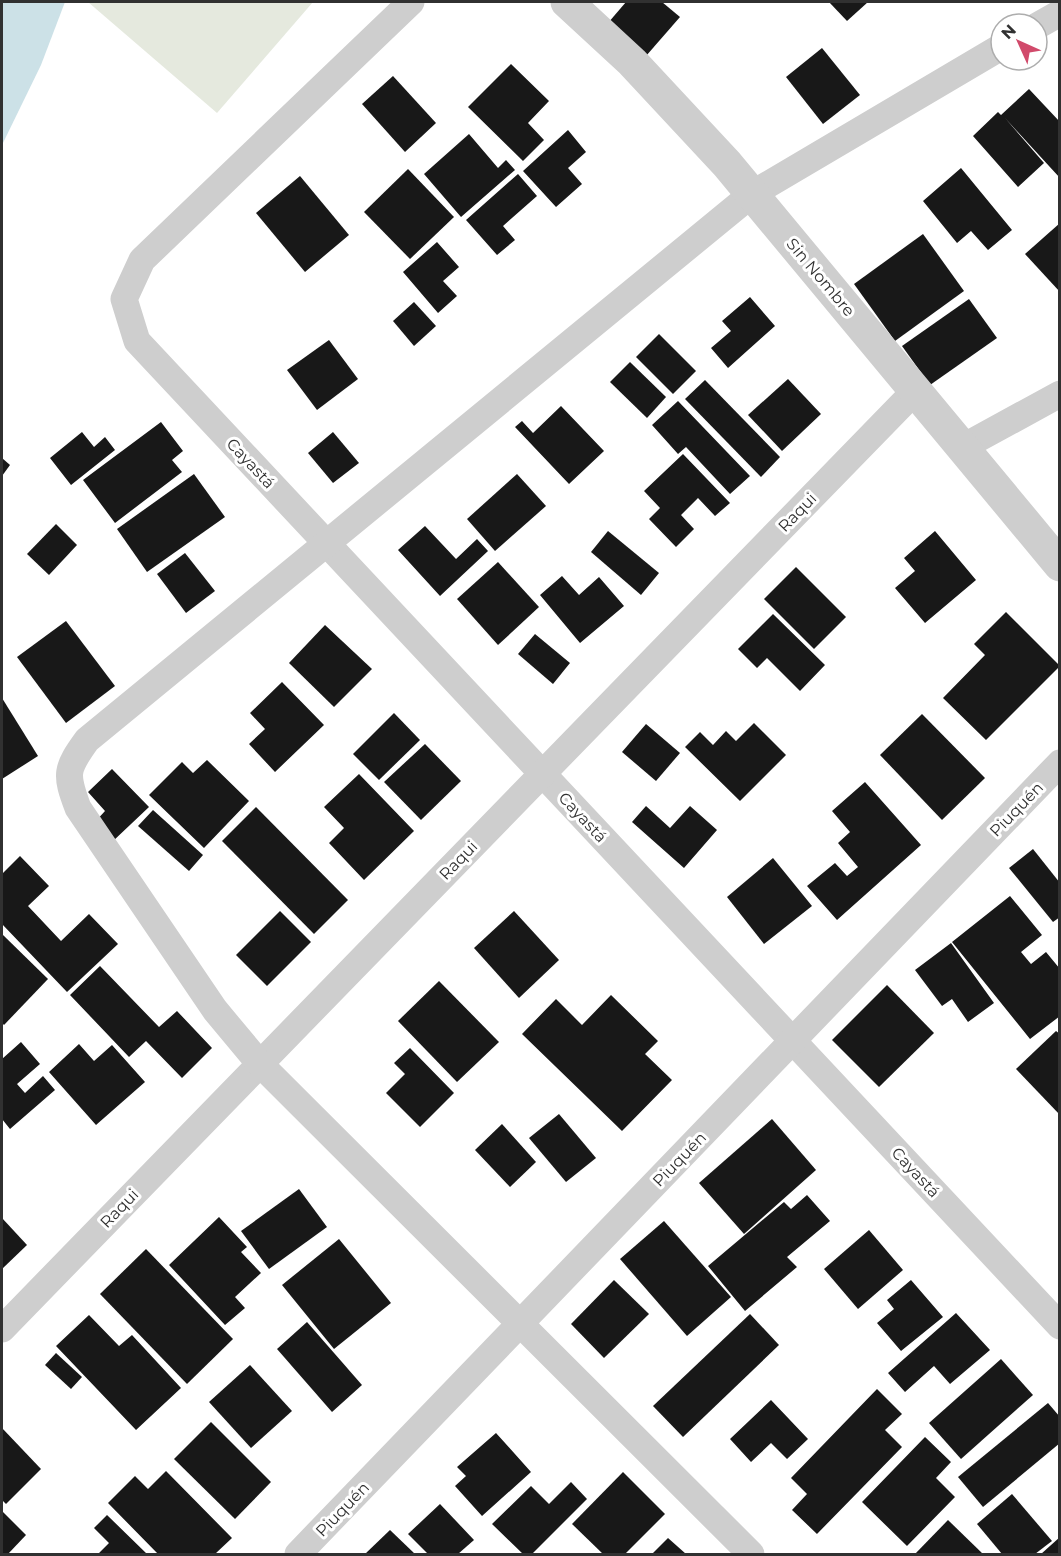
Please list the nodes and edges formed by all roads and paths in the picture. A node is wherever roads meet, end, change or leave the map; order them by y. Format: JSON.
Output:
{"nodes":[{"id":1,"x":411,"y":2,"type":"edge"},
{"id":2,"x":567,"y":2,"type":"edge"},
{"id":3,"x":989,"y":54,"type":"edge"},
{"id":4,"x":752,"y":194,"type":"junction"},
{"id":5,"x":915,"y":391,"type":"junction"},
{"id":6,"x":1059,"y":394,"type":"edge"},
{"id":7,"x":963,"y":447,"type":"junction"},
{"id":8,"x":327,"y":543,"type":"junction"},
{"id":9,"x":1059,"y":565,"type":"edge"},
{"id":10,"x":1059,"y":763,"type":"edge"},
{"id":11,"x":542,"y":773,"type":"junction"},
{"id":12,"x":793,"y":1041,"type":"junction"},
{"id":13,"x":260,"y":1064,"type":"junction"},
{"id":14,"x":520,"y":1324,"type":"junction"},
{"id":15,"x":1059,"y":1326,"type":"edge"},
{"id":16,"x":2,"y":1329,"type":"edge"},
{"id":17,"x":298,"y":1554,"type":"edge"},
{"id":18,"x":751,"y":1554,"type":"edge"}],
"edges":[{"from":1,"to":8,"type":"lane","name":"Cayastá"},
{"from":2,"to":4,"type":"street","name":"Sin Nombre"},
{"from":3,"to":4,"type":"lane"},
{"from":4,"to":5,"type":"street","name":"Sin Nombre"},
{"from":4,"to":8,"type":"lane"},
{"from":5,"to":7,"type":"street","name":"Sin Nombre"},
{"from":5,"to":11,"type":"lane","name":"Raqui"},
{"from":6,"to":7,"type":"lane"},
{"from":7,"to":9,"type":"street","name":"Sin Nombre"},
{"from":8,"to":11,"type":"lane","name":"Cayastá"},
{"from":8,"to":13,"type":"lane"},
{"from":10,"to":12,"type":"lane","name":"Piuquén"},
{"from":11,"to":12,"type":"lane","name":"Cayastá"},
{"from":11,"to":13,"type":"lane","name":"Raqui"},
{"from":12,"to":14,"type":"lane","name":"Piuquén"},
{"from":12,"to":15,"type":"lane","name":"Cayastá"},
{"from":13,"to":14,"type":"lane"},
{"from":13,"to":16,"type":"lane","name":"Raqui"},
{"from":14,"to":17,"type":"lane","name":"Piuquén"},
{"from":14,"to":18,"type":"lane"}]}
